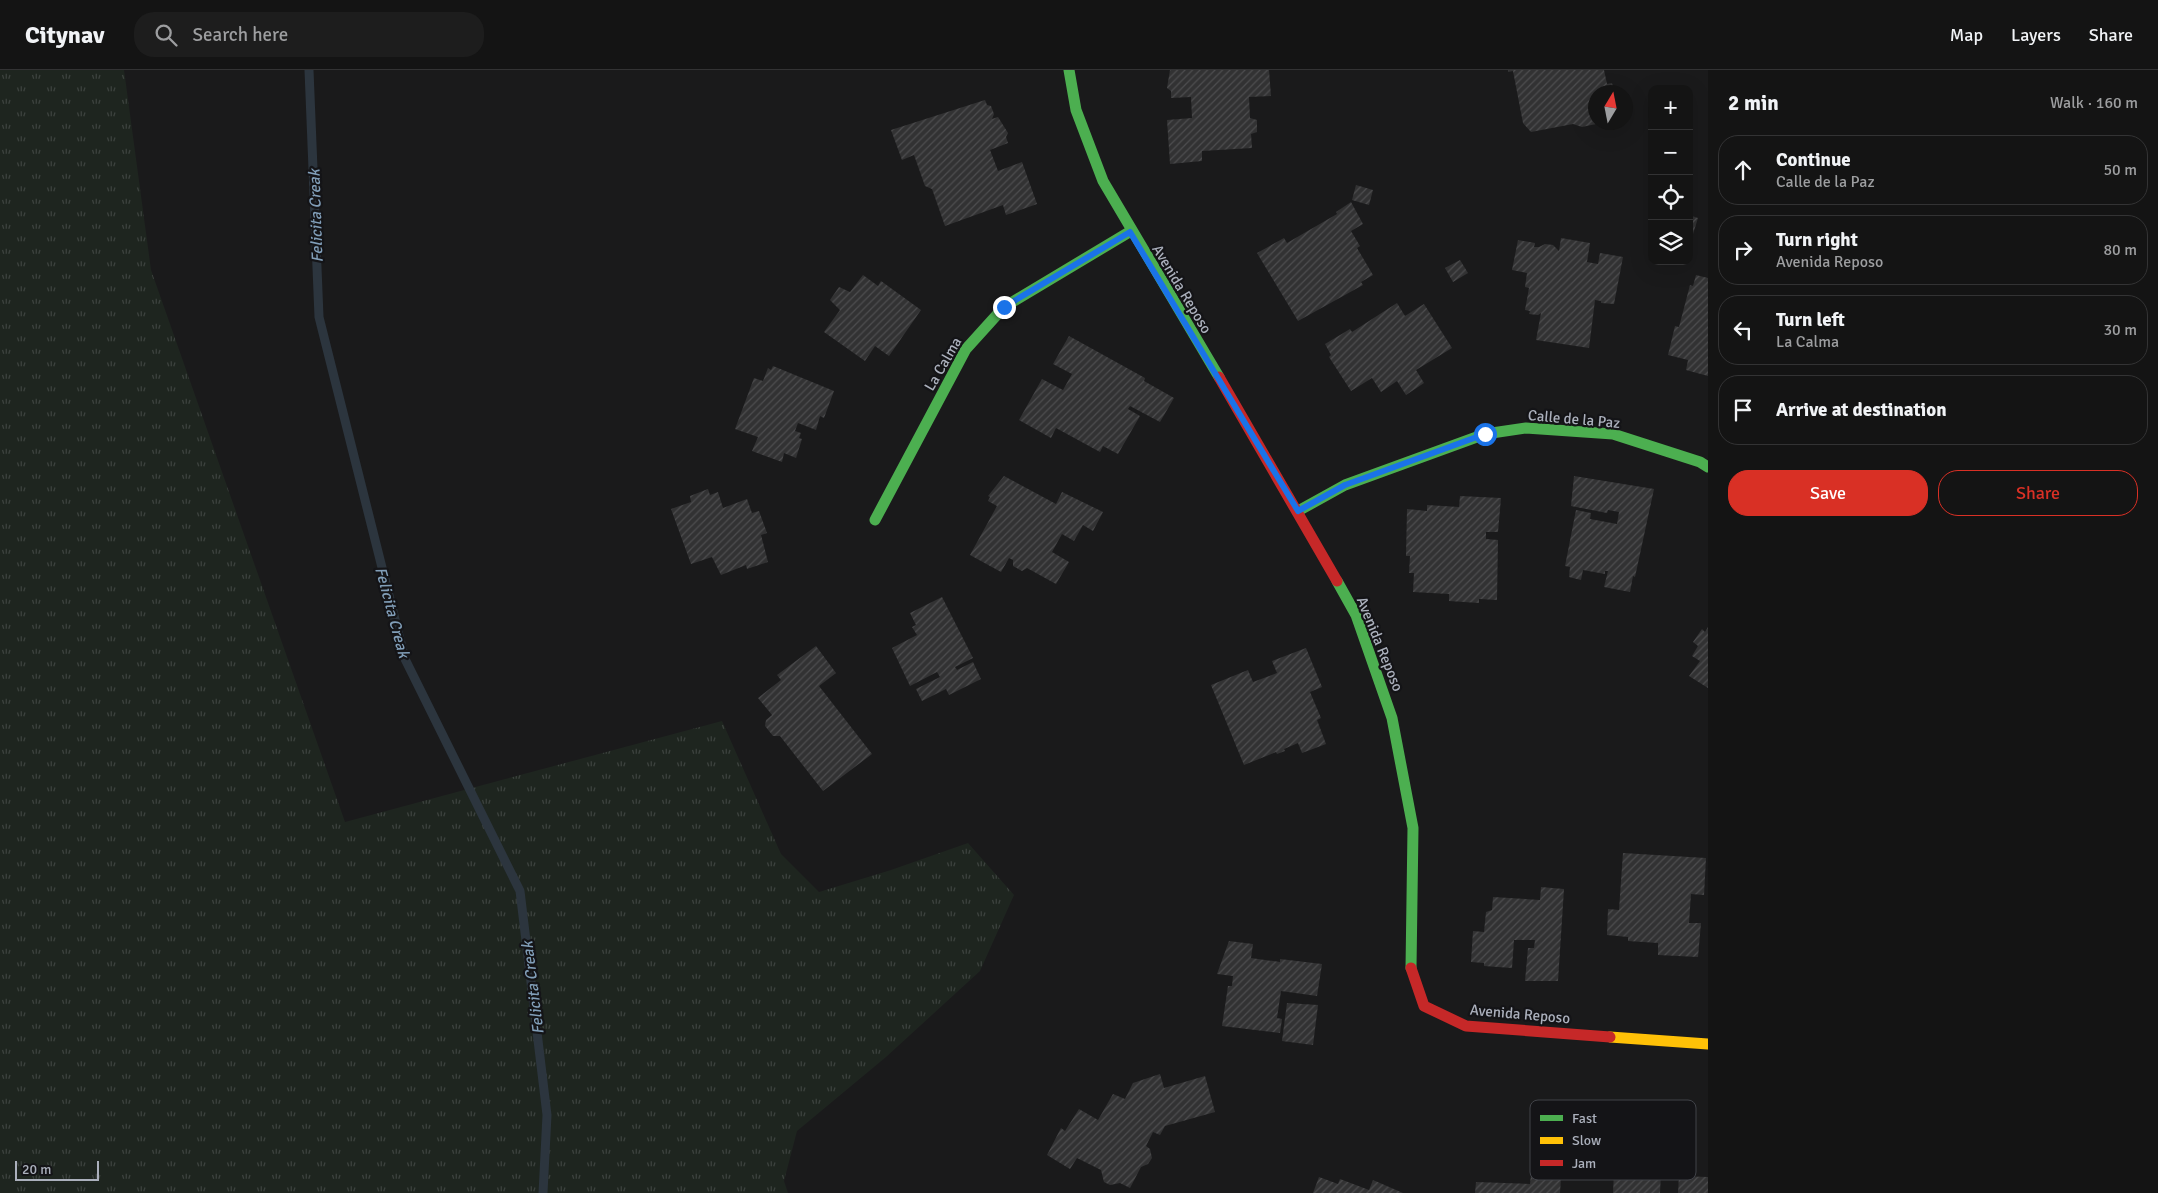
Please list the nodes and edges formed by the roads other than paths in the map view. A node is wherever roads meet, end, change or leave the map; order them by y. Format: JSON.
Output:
{"nodes":[{"id":1,"x":1069,"y":70,"type":"edge"},
{"id":2,"x":1130,"y":232,"type":"junction"},
{"id":3,"x":1708,"y":467,"type":"edge"},
{"id":4,"x":1298,"y":511,"type":"junction"},
{"id":5,"x":875,"y":520,"type":"dead end"},
{"id":6,"x":1708,"y":1044,"type":"edge"}],
"edges":[{"from":1,"to":2,"type":"street","name":"Avenida Reposo"},
{"from":2,"to":4,"type":"street","name":"Avenida Reposo"},
{"from":2,"to":5,"type":"street","name":"La Calma"},
{"from":3,"to":4,"type":"street","name":"Calle de la Paz"},
{"from":4,"to":6,"type":"street","name":"Avenida Reposo"}]}
